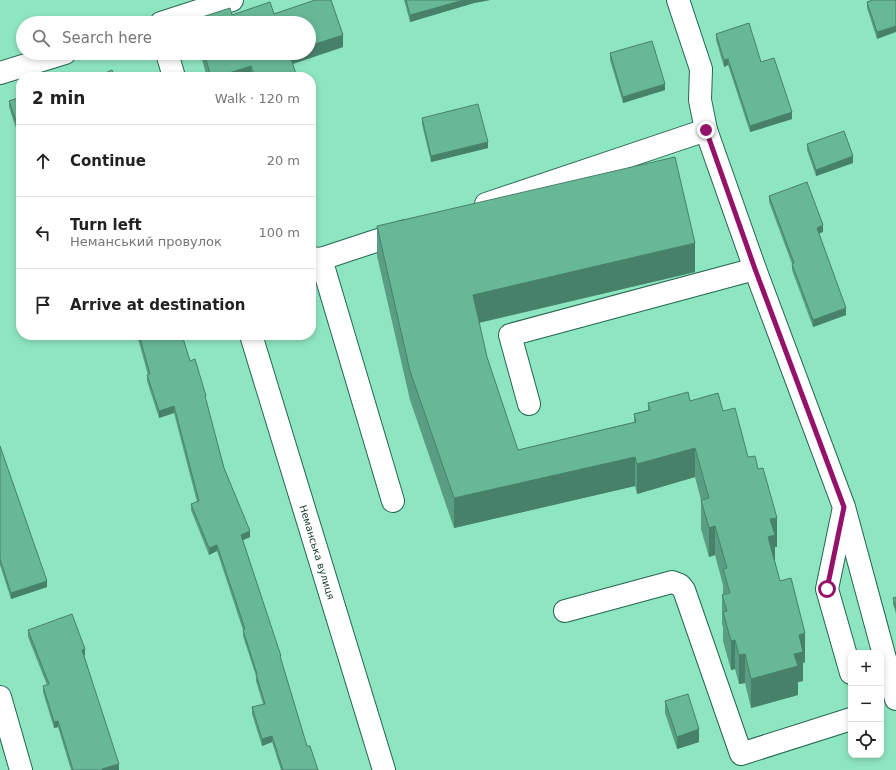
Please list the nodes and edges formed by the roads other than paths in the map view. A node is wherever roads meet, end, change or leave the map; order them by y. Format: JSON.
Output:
{"nodes":[{"id":1,"x":230,"y":0,"type":"edge"},
{"id":2,"x":678,"y":0,"type":"edge"},
{"id":3,"x":182,"y":16,"type":"edge"},
{"id":4,"x":42,"y":60,"type":"edge"},
{"id":5,"x":169,"y":60,"type":"edge"},
{"id":6,"x":173,"y":72,"type":"edge"},
{"id":7,"x":0,"y":73,"type":"edge"},
{"id":8,"x":706,"y":130,"type":"junction"},
{"id":9,"x":465,"y":211,"type":"edge"},
{"id":10,"x":427,"y":224,"type":"edge"},
{"id":11,"x":316,"y":259,"type":"edge"},
{"id":12,"x":755,"y":269,"type":"junction"},
{"id":13,"x":253,"y":340,"type":"edge"},
{"id":14,"x":529,"y":404,"type":"dead end"},
{"id":15,"x":393,"y":501,"type":"dead end"},
{"id":16,"x":844,"y":507,"type":"junction"},
{"id":17,"x":565,"y":612,"type":"dead end"},
{"id":18,"x":848,"y":662,"type":"edge"},
{"id":19,"x":0,"y":697,"type":"edge"},
{"id":20,"x":896,"y":699,"type":"edge"},
{"id":21,"x":848,"y":720,"type":"edge"},
{"id":22,"x":21,"y":770,"type":"edge"},
{"id":23,"x":384,"y":770,"type":"edge"}],
"edges":[{"from":1,"to":3,"type":"street"},
{"from":2,"to":8,"type":"street"},
{"from":4,"to":7,"type":"street"},
{"from":5,"to":6,"type":"street"},
{"from":8,"to":9,"type":"street"},
{"from":8,"to":12,"type":"street"},
{"from":10,"to":11,"type":"street"},
{"from":11,"to":15,"type":"street"},
{"from":12,"to":14,"type":"street"},
{"from":12,"to":16,"type":"street"},
{"from":13,"to":23,"type":"street","name":"Неманська вулиця"},
{"from":16,"to":18,"type":"street"},
{"from":16,"to":20,"type":"street"},
{"from":17,"to":21,"type":"street"},
{"from":19,"to":22,"type":"street"}]}
